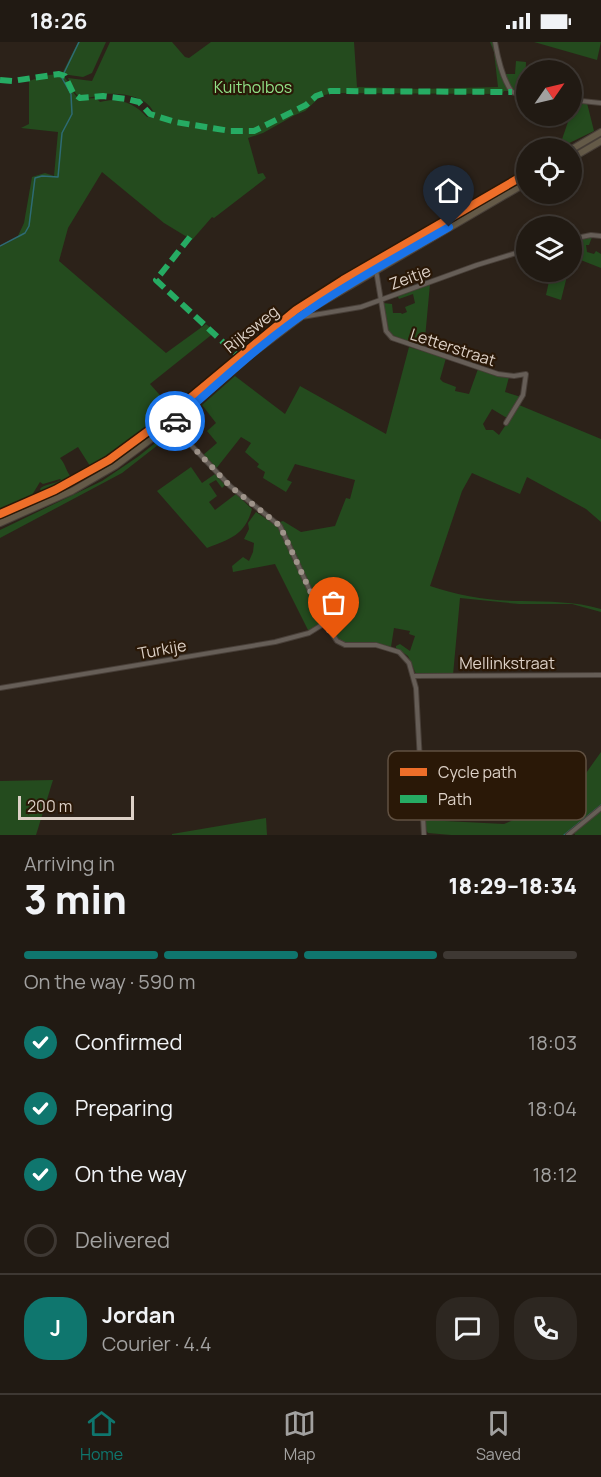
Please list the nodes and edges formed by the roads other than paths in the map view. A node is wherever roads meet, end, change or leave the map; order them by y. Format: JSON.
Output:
{"nodes":[{"id":1,"x":495,"y":42,"type":"edge"},
{"id":2,"x":516,"y":93,"type":"edge"},
{"id":3,"x":582,"y":101,"type":"edge"},
{"id":4,"x":601,"y":103,"type":"edge"},
{"id":5,"x":601,"y":132,"type":"edge"},
{"id":6,"x":601,"y":141,"type":"edge"},
{"id":7,"x":582,"y":143,"type":"edge"},
{"id":8,"x":582,"y":152,"type":"edge"},
{"id":9,"x":516,"y":180,"type":"edge"},
{"id":10,"x":516,"y":189,"type":"edge"},
{"id":11,"x":601,"y":236,"type":"edge"},
{"id":12,"x":582,"y":237,"type":"edge"},
{"id":13,"x":516,"y":253,"type":"edge"},
{"id":14,"x":376,"y":269,"type":"junction"},
{"id":15,"x":382,"y":300,"type":"junction"},
{"id":16,"x":299,"y":317,"type":"junction"},
{"id":17,"x":166,"y":418,"type":"junction"},
{"id":18,"x":506,"y":423,"type":"dead end"},
{"id":19,"x":171,"y":424,"type":"junction"},
{"id":20,"x":0,"y":514,"type":"edge"},
{"id":21,"x":0,"y":523,"type":"edge"},
{"id":22,"x":325,"y":623,"type":"junction"},
{"id":23,"x":601,"y":675,"type":"edge"},
{"id":24,"x":414,"y":676,"type":"junction"},
{"id":25,"x":0,"y":688,"type":"edge"},
{"id":26,"x":419,"y":751,"type":"edge"},
{"id":27,"x":601,"y":808,"type":"edge"},
{"id":28,"x":423,"y":820,"type":"edge"},
{"id":29,"x":424,"y":835,"type":"edge"},
{"id":30,"x":568,"y":835,"type":"edge"}],
"edges":[{"from":1,"to":2,"type":"street"},
{"from":3,"to":4,"type":"street"},
{"from":5,"to":7,"type":"highway"},
{"from":6,"to":8,"type":"highway"},
{"from":9,"to":17,"type":"highway","name":"Rijksweg"},
{"from":10,"to":14,"type":"highway","name":"Rijksweg"},
{"from":11,"to":12,"type":"street"},
{"from":13,"to":15,"type":"street","name":"Zeitje"},
{"from":14,"to":15,"type":"street","name":"Letterstraat"},
{"from":14,"to":16,"type":"highway","name":"Rijksweg"},
{"from":15,"to":16,"type":"street","name":"Zeitje"},
{"from":15,"to":18,"type":"street","name":"Letterstraat"},
{"from":16,"to":19,"type":"highway","name":"Rijksweg"},
{"from":17,"to":19,"type":"street"},
{"from":17,"to":20,"type":"highway","name":"Rijksweg"},
{"from":19,"to":21,"type":"highway","name":"Rijksweg"},
{"from":19,"to":22,"type":"street"},
{"from":22,"to":24,"type":"street"},
{"from":22,"to":25,"type":"street","name":"Turkije"},
{"from":23,"to":24,"type":"street","name":"Mellinkstraat"},
{"from":24,"to":26,"type":"street"},
{"from":27,"to":30,"type":"street"},
{"from":28,"to":29,"type":"street"}]}
